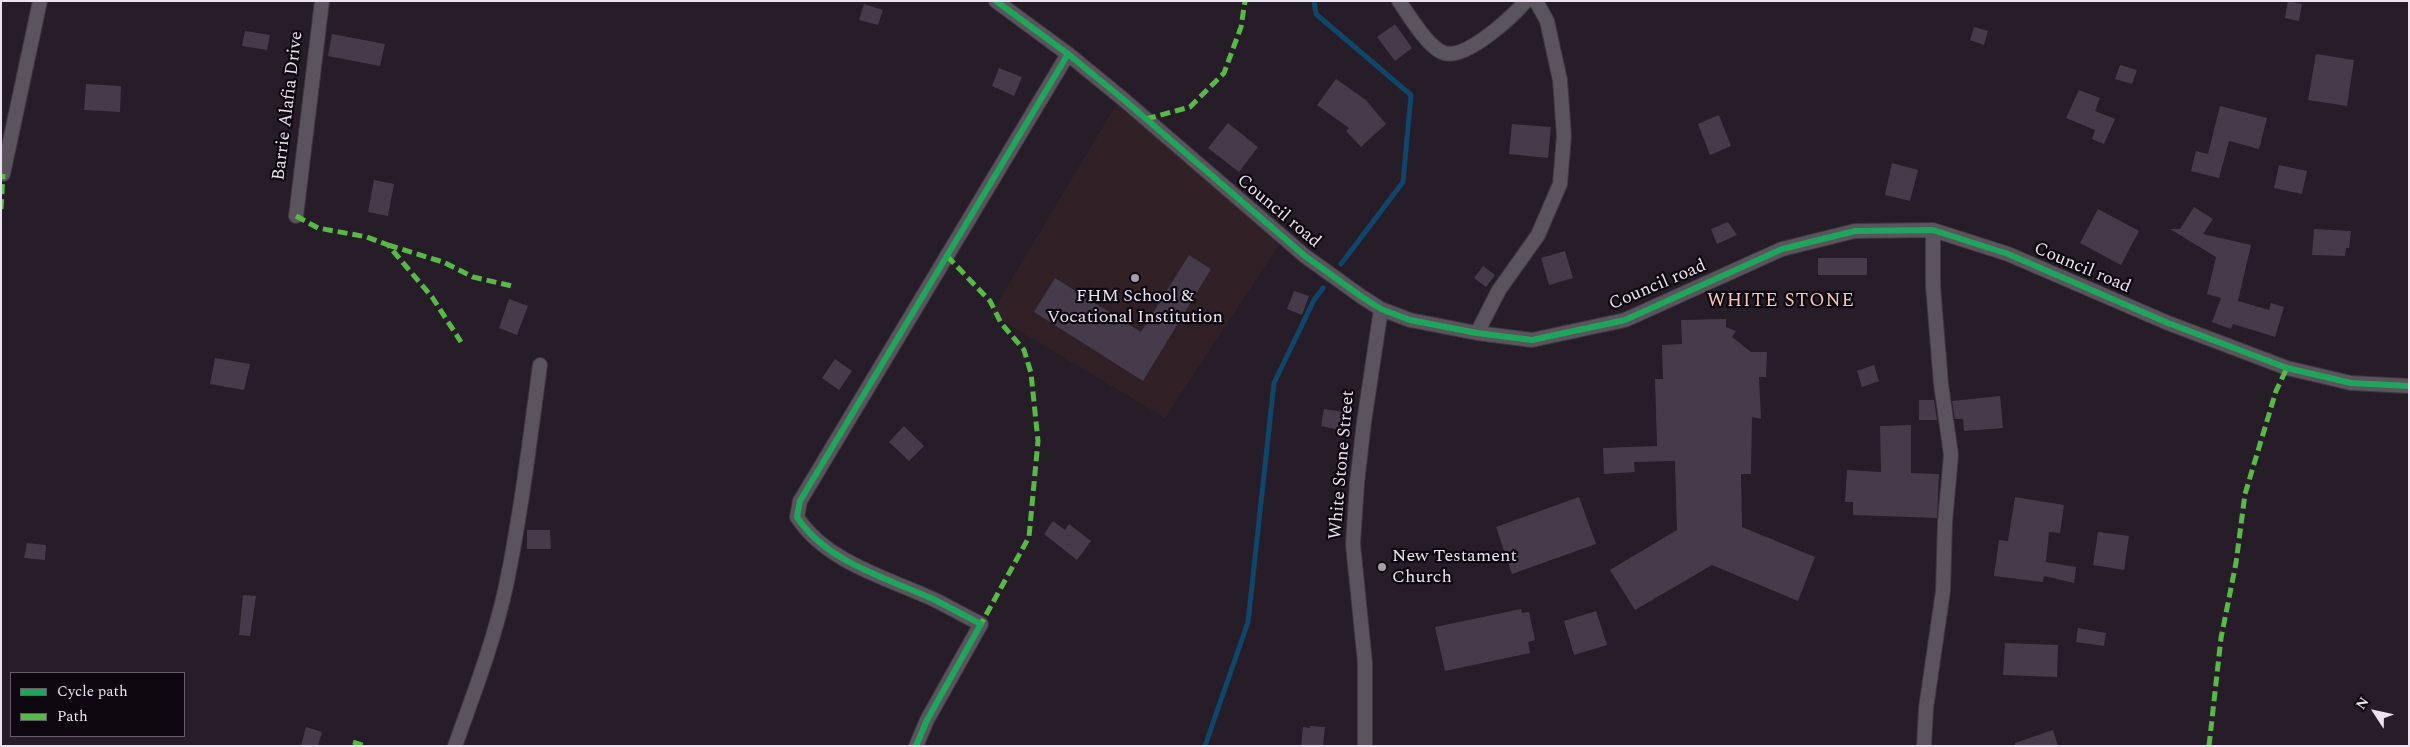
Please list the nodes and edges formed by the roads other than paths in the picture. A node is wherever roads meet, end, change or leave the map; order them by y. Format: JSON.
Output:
{"nodes":[{"id":1,"x":40,"y":1,"type":"edge"},
{"id":2,"x":322,"y":1,"type":"edge"},
{"id":3,"x":996,"y":1,"type":"edge"},
{"id":4,"x":1398,"y":1,"type":"edge"},
{"id":5,"x":1526,"y":1,"type":"edge"},
{"id":6,"x":1536,"y":1,"type":"edge"},
{"id":7,"x":1068,"y":54,"type":"junction"},
{"id":8,"x":3,"y":174,"type":"dead end"},
{"id":9,"x":296,"y":216,"type":"dead end"},
{"id":10,"x":1933,"y":230,"type":"junction"},
{"id":11,"x":1382,"y":309,"type":"junction"},
{"id":12,"x":1477,"y":333,"type":"junction"},
{"id":13,"x":540,"y":365,"type":"dead end"},
{"id":14,"x":2409,"y":386,"type":"edge"},
{"id":15,"x":455,"y":746,"type":"edge"},
{"id":16,"x":916,"y":746,"type":"edge"},
{"id":17,"x":1365,"y":746,"type":"edge"},
{"id":18,"x":1924,"y":746,"type":"edge"}],
"edges":[{"from":1,"to":8,"type":"street"},
{"from":2,"to":9,"type":"street","name":"Barrie Alafia Drive"},
{"from":3,"to":7,"type":"street","name":"Council road"},
{"from":4,"to":5,"type":"street"},
{"from":6,"to":12,"type":"street"},
{"from":7,"to":11,"type":"street","name":"Council road"},
{"from":7,"to":16,"type":"street"},
{"from":10,"to":12,"type":"street","name":"Council road"},
{"from":10,"to":14,"type":"street","name":"Council road"},
{"from":10,"to":18,"type":"street"},
{"from":11,"to":12,"type":"street","name":"Council road"},
{"from":11,"to":17,"type":"street","name":"White Stone Street"},
{"from":13,"to":15,"type":"street"}]}
